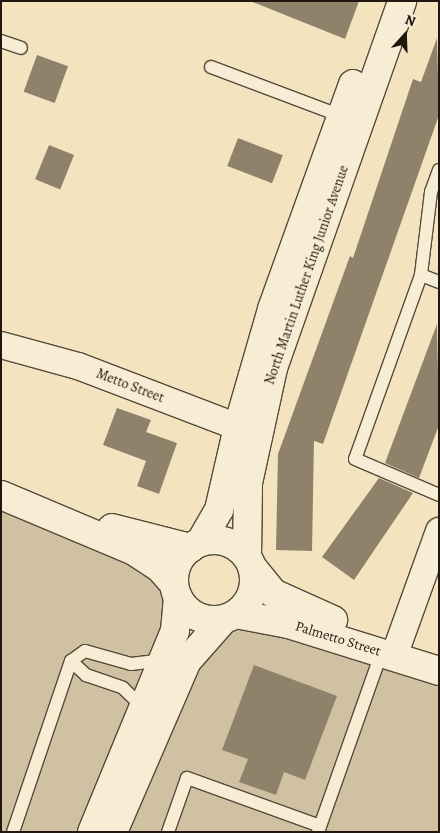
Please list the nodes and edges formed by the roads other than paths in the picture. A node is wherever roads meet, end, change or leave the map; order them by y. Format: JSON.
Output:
{"nodes":[{"id":1,"x":383,"y":1,"type":"edge"},
{"id":2,"x":402,"y":1,"type":"edge"},
{"id":3,"x":1,"y":41,"type":"edge"},
{"id":4,"x":21,"y":48,"type":"dead end"},
{"id":5,"x":211,"y":68,"type":"dead end"},
{"id":6,"x":350,"y":119,"type":"junction"},
{"id":7,"x":439,"y":170,"type":"edge"},
{"id":8,"x":421,"y":275,"type":"junction"},
{"id":9,"x":439,"y":282,"type":"edge"},
{"id":10,"x":1,"y":345,"type":"edge"},
{"id":11,"x":247,"y":430,"type":"junction"},
{"id":12,"x":1,"y":495,"type":"edge"},
{"id":13,"x":439,"y":495,"type":"edge"},
{"id":14,"x":38,"y":508,"type":"junction"},
{"id":15,"x":439,"y":531,"type":"edge"},
{"id":16,"x":195,"y":544,"type":"junction"},
{"id":17,"x":250,"y":562,"type":"junction"},
{"id":18,"x":176,"y":591,"type":"junction"},
{"id":19,"x":230,"y":616,"type":"junction"},
{"id":20,"x":391,"y":647,"type":"junction"},
{"id":21,"x":439,"y":654,"type":"edge"},
{"id":22,"x":163,"y":660,"type":"junction"},
{"id":23,"x":71,"y":661,"type":"junction"},
{"id":24,"x":439,"y":671,"type":"edge"},
{"id":25,"x":143,"y":707,"type":"junction"},
{"id":26,"x":319,"y":829,"type":"edge"},
{"id":27,"x":12,"y":832,"type":"edge"},
{"id":28,"x":92,"y":832,"type":"edge"},
{"id":29,"x":113,"y":832,"type":"edge"},
{"id":30,"x":168,"y":832,"type":"edge"}],
"edges":[{"from":1,"to":6,"type":"street","name":"North Martin Luther King Junior Avenue"},
{"from":2,"to":6,"type":"street","name":"North Martin Luther King Junior Avenue"},
{"from":3,"to":4,"type":"lane"},
{"from":5,"to":6,"type":"lane"},
{"from":6,"to":11,"type":"street","name":"North Martin Luther King Junior Avenue"},
{"from":7,"to":8,"type":"lane"},
{"from":8,"to":9,"type":"lane"},
{"from":8,"to":13,"type":"lane"},
{"from":10,"to":11,"type":"street","name":"Metto Street"},
{"from":11,"to":16,"type":"street","name":"North Martin Luther King Junior Avenue"},
{"from":11,"to":17,"type":"street","name":"North Martin Luther King Junior Avenue"},
{"from":12,"to":14,"type":"street"},
{"from":14,"to":16,"type":"street"},
{"from":14,"to":18,"type":"street"},
{"from":15,"to":20,"type":"street"},
{"from":16,"to":17,"type":"street"},
{"from":16,"to":18,"type":"street"},
{"from":17,"to":19,"type":"street"},
{"from":17,"to":20,"type":"street","name":"Palmetto Street"},
{"from":18,"to":19,"type":"street"},
{"from":18,"to":22,"type":"street"},
{"from":19,"to":20,"type":"street","name":"Palmetto Street"},
{"from":19,"to":29,"type":"street"},
{"from":20,"to":21,"type":"street","name":"Palmetto Street"},
{"from":20,"to":24,"type":"street","name":"Palmetto Street"},
{"from":20,"to":26,"type":"lane"},
{"from":22,"to":23,"type":"lane"},
{"from":22,"to":25,"type":"street"},
{"from":23,"to":25,"type":"lane"},
{"from":23,"to":27,"type":"lane"},
{"from":25,"to":28,"type":"street"},
{"from":26,"to":30,"type":"lane"}]}
